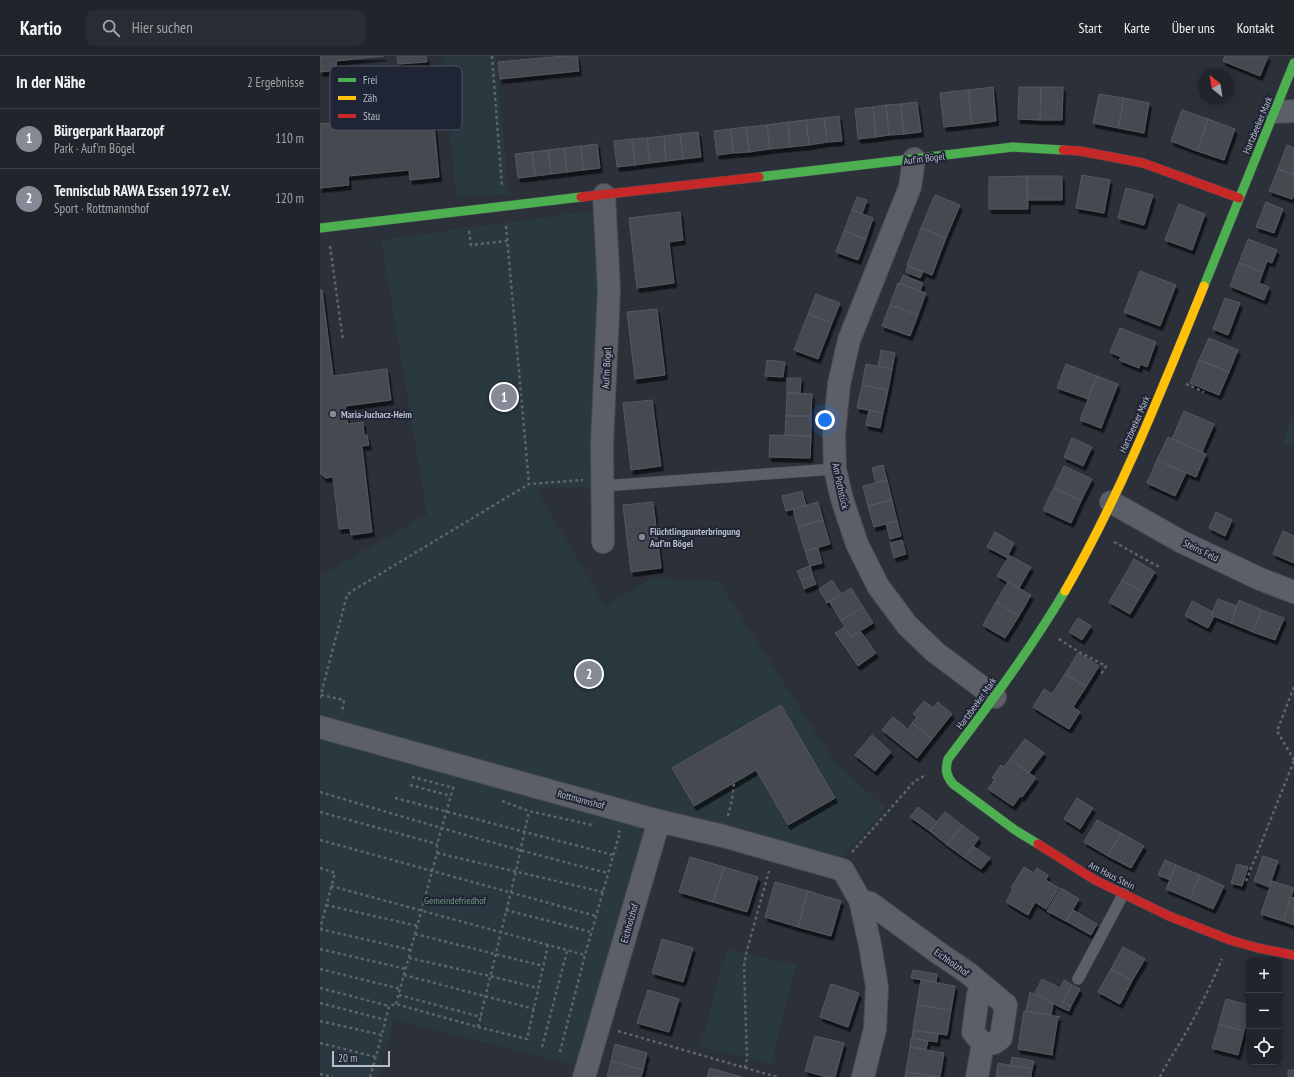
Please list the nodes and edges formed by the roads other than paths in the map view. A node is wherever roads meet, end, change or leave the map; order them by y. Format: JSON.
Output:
{"nodes":[{"id":1,"x":1294,"y":63,"type":"edge"},
{"id":2,"x":1285,"y":111,"type":"edge"},
{"id":3,"x":914,"y":159,"type":"junction"},
{"id":4,"x":604,"y":195,"type":"junction"},
{"id":5,"x":1239,"y":198,"type":"junction"},
{"id":6,"x":324,"y":228,"type":"edge"},
{"id":7,"x":835,"y":469,"type":"junction"},
{"id":8,"x":603,"y":482,"type":"junction"},
{"id":9,"x":1111,"y":502,"type":"junction"},
{"id":10,"x":603,"y":542,"type":"dead end"},
{"id":11,"x":1294,"y":592,"type":"edge"},
{"id":12,"x":994,"y":698,"type":"junction"},
{"id":13,"x":329,"y":730,"type":"edge"},
{"id":14,"x":945,"y":769,"type":"joint"},
{"id":15,"x":659,"y":821,"type":"junction"},
{"id":16,"x":1124,"y":894,"type":"junction"},
{"id":17,"x":860,"y":900,"type":"junction"},
{"id":18,"x":1294,"y":954,"type":"edge"},
{"id":19,"x":1078,"y":979,"type":"dead end"},
{"id":20,"x":983,"y":987,"type":"junction"},
{"id":21,"x":983,"y":1044,"type":"junction"},
{"id":22,"x":584,"y":1077,"type":"edge"},
{"id":23,"x":863,"y":1077,"type":"edge"},
{"id":24,"x":977,"y":1077,"type":"edge"}],
"edges":[{"from":1,"to":2,"type":"street","name":"Hartzbeeker Mark"},
{"from":2,"to":5,"type":"street","name":"Hartzbeeker Mark"},
{"from":3,"to":4,"type":"street","name":"Auf'm Bögel"},
{"from":3,"to":5,"type":"street","name":"Auf'm Bögel"},
{"from":3,"to":7,"type":"street","name":"Am Pothstück"},
{"from":4,"to":6,"type":"street","name":"Auf'm Bögel"},
{"from":4,"to":8,"type":"street","name":"Auf'm Bögel"},
{"from":5,"to":9,"type":"street","name":"Hartzbeeker Mark"},
{"from":7,"to":8,"type":"lane"},
{"from":7,"to":12,"type":"street","name":"Am Pothstück"},
{"from":8,"to":10,"type":"street","name":"Auf'm Bögel"},
{"from":9,"to":11,"type":"street","name":"Steins Feld"},
{"from":9,"to":12,"type":"street","name":"Hartzbeeker Mark"},
{"from":12,"to":14,"type":"street","name":"Hartzbeeker Mark"},
{"from":13,"to":15,"type":"street","name":"Rottmannshof"},
{"from":14,"to":16,"type":"street","name":"Am Haus Stein"},
{"from":15,"to":17,"type":"street","name":"Rottmannshof"},
{"from":15,"to":22,"type":"street","name":"Eichholzhof"},
{"from":16,"to":18,"type":"street","name":"Am Haus Stein"},
{"from":16,"to":19,"type":"lane"},
{"from":17,"to":20,"type":"street","name":"Eichholzhof"},
{"from":17,"to":23,"type":"street"},
{"from":20,"to":21,"type":"street"},
{"from":20,"to":21,"type":"street","name":"Eichholzhof"},
{"from":21,"to":24,"type":"street"}]}
